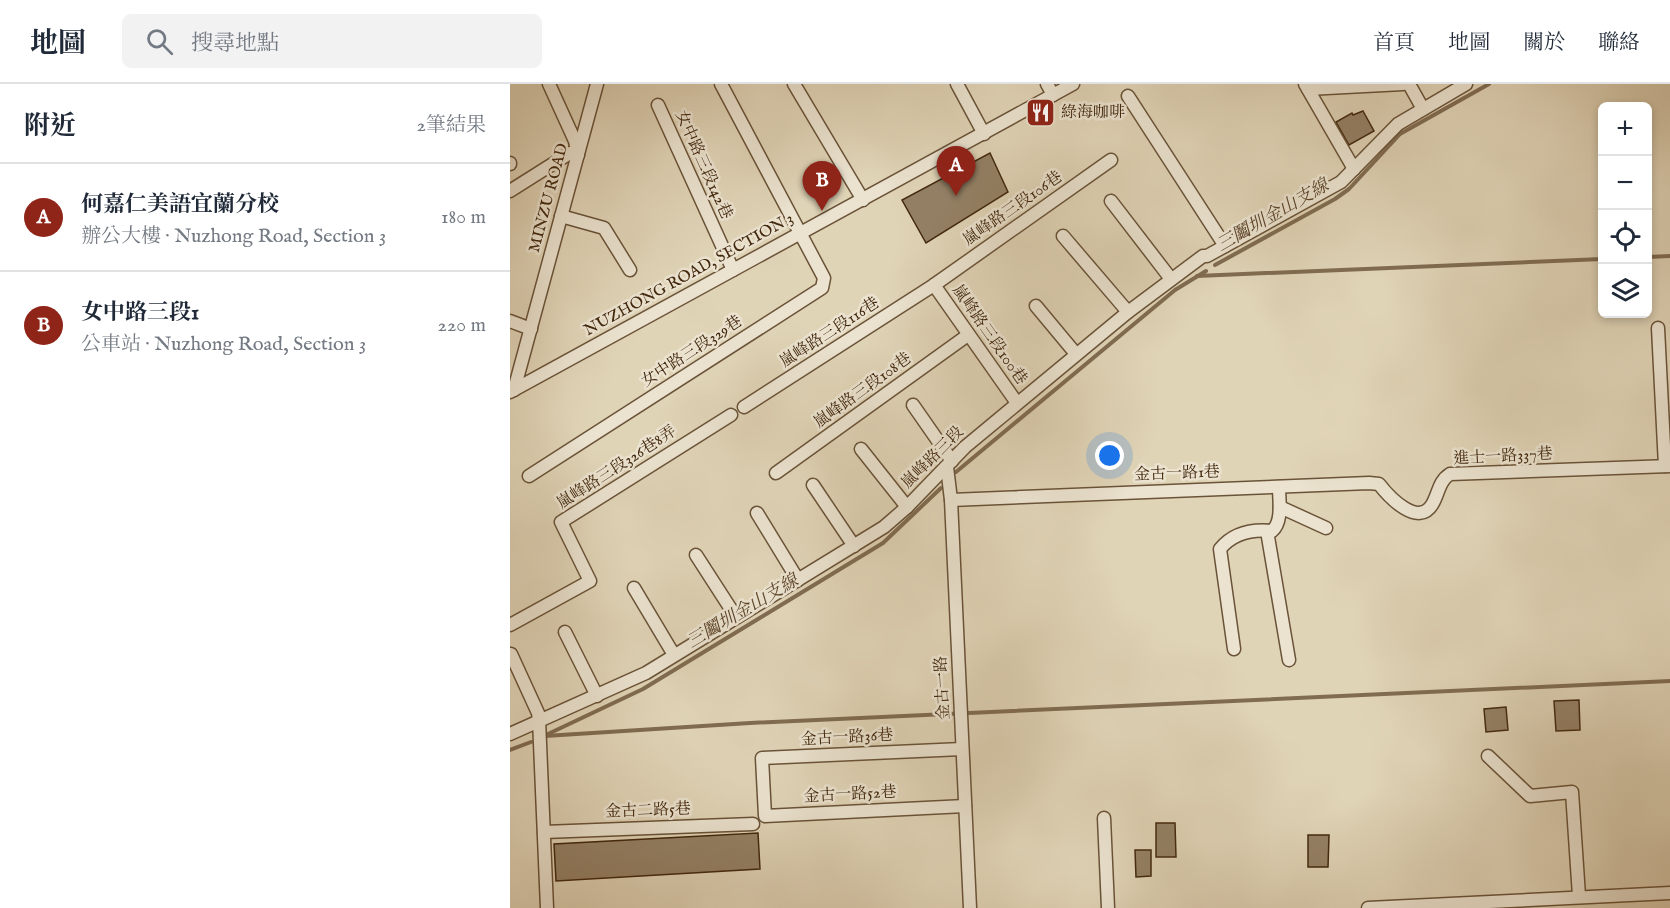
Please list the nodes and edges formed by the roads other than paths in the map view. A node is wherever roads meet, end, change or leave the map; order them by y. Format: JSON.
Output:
{"nodes":[{"id":1,"x":549,"y":84,"type":"edge"},
{"id":2,"x":597,"y":84,"type":"edge"},
{"id":3,"x":721,"y":84,"type":"edge"},
{"id":4,"x":794,"y":84,"type":"edge"},
{"id":5,"x":957,"y":84,"type":"edge"},
{"id":6,"x":1073,"y":84,"type":"edge"},
{"id":7,"x":1403,"y":84,"type":"edge"},
{"id":8,"x":1409,"y":84,"type":"edge"},
{"id":9,"x":1466,"y":84,"type":"edge"},
{"id":10,"x":1306,"y":87,"type":"edge"},
{"id":11,"x":1050,"y":89,"type":"edge"},
{"id":12,"x":1128,"y":96,"type":"dead end"},
{"id":13,"x":658,"y":105,"type":"dead end"},
{"id":14,"x":1423,"y":109,"type":"junction"},
{"id":15,"x":984,"y":134,"type":"junction"},
{"id":16,"x":578,"y":155,"type":"junction"},
{"id":17,"x":1111,"y":160,"type":"dead end"},
{"id":18,"x":1354,"y":169,"type":"junction"},
{"id":19,"x":510,"y":191,"type":"edge"},
{"id":20,"x":863,"y":200,"type":"junction"},
{"id":21,"x":1111,"y":201,"type":"dead end"},
{"id":22,"x":561,"y":216,"type":"junction"},
{"id":23,"x":800,"y":233,"type":"junction"},
{"id":24,"x":1063,"y":236,"type":"dead end"},
{"id":25,"x":1225,"y":246,"type":"junction"},
{"id":26,"x":630,"y":270,"type":"dead end"},
{"id":27,"x":733,"y":270,"type":"junction"},
{"id":28,"x":1171,"y":279,"type":"junction"},
{"id":29,"x":934,"y":285,"type":"junction"},
{"id":30,"x":1036,"y":306,"type":"dead end"},
{"id":31,"x":1128,"y":312,"type":"junction"},
{"id":32,"x":510,"y":321,"type":"edge"},
{"id":33,"x":1658,"y":328,"type":"dead end"},
{"id":34,"x":531,"y":330,"type":"junction"},
{"id":35,"x":968,"y":334,"type":"junction"},
{"id":36,"x":1076,"y":354,"type":"junction"},
{"id":37,"x":512,"y":391,"type":"edge"},
{"id":38,"x":1017,"y":404,"type":"junction"},
{"id":39,"x":913,"y":405,"type":"dead end"},
{"id":40,"x":744,"y":407,"type":"dead end"},
{"id":41,"x":731,"y":415,"type":"dead end"},
{"id":42,"x":861,"y":449,"type":"dead end"},
{"id":43,"x":949,"y":464,"type":"junction"},
{"id":44,"x":1667,"y":466,"type":"edge"},
{"id":45,"x":776,"y":474,"type":"dead end"},
{"id":46,"x":529,"y":476,"type":"dead end"},
{"id":47,"x":1369,"y":483,"type":"joint"},
{"id":48,"x":813,"y":485,"type":"dead end"},
{"id":49,"x":1279,"y":487,"type":"junction"},
{"id":50,"x":951,"y":500,"type":"junction"},
{"id":51,"x":907,"y":507,"type":"junction"},
{"id":52,"x":1280,"y":507,"type":"junction"},
{"id":53,"x":757,"y":513,"type":"dead end"},
{"id":54,"x":1326,"y":528,"type":"dead end"},
{"id":55,"x":1267,"y":531,"type":"junction"},
{"id":56,"x":854,"y":546,"type":"junction"},
{"id":57,"x":696,"y":555,"type":"dead end"},
{"id":58,"x":798,"y":580,"type":"junction"},
{"id":59,"x":634,"y":588,"type":"dead end"},
{"id":60,"x":736,"y":617,"type":"junction"},
{"id":61,"x":510,"y":625,"type":"edge"},
{"id":62,"x":564,"y":632,"type":"dead end"},
{"id":63,"x":1234,"y":648,"type":"dead end"},
{"id":64,"x":512,"y":654,"type":"dead end"},
{"id":65,"x":674,"y":655,"type":"junction"},
{"id":66,"x":1289,"y":660,"type":"dead end"},
{"id":67,"x":597,"y":696,"type":"junction"},
{"id":68,"x":539,"y":720,"type":"junction"},
{"id":69,"x":510,"y":734,"type":"edge"},
{"id":70,"x":962,"y":749,"type":"junction"},
{"id":71,"x":1488,"y":756,"type":"dead end"},
{"id":72,"x":764,"y":787,"type":"joint"},
{"id":73,"x":965,"y":806,"type":"junction"},
{"id":74,"x":1104,"y":818,"type":"dead end"},
{"id":75,"x":753,"y":824,"type":"dead end"},
{"id":76,"x":544,"y":832,"type":"junction"},
{"id":77,"x":1670,"y":893,"type":"edge"},
{"id":78,"x":1579,"y":896,"type":"junction"},
{"id":79,"x":547,"y":908,"type":"edge"},
{"id":80,"x":970,"y":908,"type":"edge"},
{"id":81,"x":1108,"y":908,"type":"edge"},
{"id":82,"x":1368,"y":908,"type":"edge"}],
"edges":[{"from":1,"to":16,"type":"street"},
{"from":2,"to":16,"type":"street","name":"MINZU ROAD"},
{"from":3,"to":23,"type":"street","name":"女中路三段329巷"},
{"from":4,"to":20,"type":"street"},
{"from":5,"to":15,"type":"street"},
{"from":6,"to":11,"type":"street","name":"NUZHONG ROAD, SECTION 3"},
{"from":7,"to":10,"type":"street"},
{"from":8,"to":14,"type":"street"},
{"from":9,"to":14,"type":"street","name":"嵐峰路三段"},
{"from":10,"to":18,"type":"street"},
{"from":11,"to":15,"type":"street","name":"NUZHONG ROAD, SECTION 3"},
{"from":12,"to":25,"type":"street"},
{"from":13,"to":27,"type":"street","name":"女中路三段142巷"},
{"from":14,"to":18,"type":"street","name":"嵐峰路三段"},
{"from":15,"to":20,"type":"street","name":"NUZHONG ROAD, SECTION 3"},
{"from":16,"to":19,"type":"street"},
{"from":16,"to":22,"type":"street","name":"MINZU ROAD"},
{"from":17,"to":29,"type":"street","name":"嵐峰路三段106巷"},
{"from":18,"to":25,"type":"street","name":"嵐峰路三段"},
{"from":20,"to":23,"type":"street","name":"NUZHONG ROAD, SECTION 3"},
{"from":21,"to":28,"type":"street"},
{"from":22,"to":26,"type":"street"},
{"from":22,"to":34,"type":"street","name":"MINZU ROAD"},
{"from":23,"to":27,"type":"street","name":"NUZHONG ROAD, SECTION 3"},
{"from":23,"to":46,"type":"street","name":"女中路三段329巷"},
{"from":24,"to":31,"type":"street"},
{"from":25,"to":28,"type":"street","name":"嵐峰路三段"},
{"from":27,"to":37,"type":"street","name":"NUZHONG ROAD, SECTION 3"},
{"from":28,"to":31,"type":"street","name":"嵐峰路三段"},
{"from":29,"to":35,"type":"street","name":"嵐峰路三段100巷"},
{"from":29,"to":40,"type":"street","name":"嵐峰路三段116巷"},
{"from":30,"to":36,"type":"street"},
{"from":31,"to":36,"type":"street","name":"嵐峰路三段"},
{"from":32,"to":34,"type":"street"},
{"from":33,"to":44,"type":"street"},
{"from":34,"to":37,"type":"street","name":"MINZU ROAD"},
{"from":35,"to":38,"type":"street","name":"嵐峰路三段100巷"},
{"from":35,"to":45,"type":"street","name":"嵐峰路三段108巷"},
{"from":36,"to":38,"type":"street","name":"嵐峰路三段"},
{"from":38,"to":43,"type":"street","name":"嵐峰路三段"},
{"from":39,"to":43,"type":"street"},
{"from":41,"to":61,"type":"street","name":"嵐峰路三段326巷8弄"},
{"from":42,"to":51,"type":"street"},
{"from":43,"to":50,"type":"street","name":"金古一路"},
{"from":43,"to":51,"type":"street","name":"嵐峰路三段"},
{"from":44,"to":47,"type":"street","name":"進士一路337巷"},
{"from":47,"to":49,"type":"street","name":"金古一路1巷"},
{"from":48,"to":56,"type":"street"},
{"from":49,"to":50,"type":"street","name":"金古一路1巷"},
{"from":49,"to":52,"type":"street"},
{"from":50,"to":70,"type":"street","name":"金古一路"},
{"from":51,"to":56,"type":"street","name":"嵐峰路三段"},
{"from":52,"to":54,"type":"street"},
{"from":52,"to":55,"type":"street"},
{"from":53,"to":58,"type":"street"},
{"from":55,"to":63,"type":"street"},
{"from":55,"to":66,"type":"street"},
{"from":56,"to":58,"type":"street","name":"嵐峰路三段"},
{"from":57,"to":60,"type":"street"},
{"from":58,"to":60,"type":"street","name":"嵐峰路三段"},
{"from":59,"to":65,"type":"street"},
{"from":60,"to":65,"type":"street","name":"嵐峰路三段"},
{"from":62,"to":67,"type":"street"},
{"from":64,"to":68,"type":"street"},
{"from":65,"to":67,"type":"street","name":"嵐峰路三段"},
{"from":67,"to":68,"type":"street","name":"嵐峰路三段"},
{"from":68,"to":69,"type":"street","name":"嵐峰路三段"},
{"from":68,"to":76,"type":"street"},
{"from":70,"to":72,"type":"street","name":"金古一路36巷"},
{"from":70,"to":73,"type":"street","name":"金古一路"},
{"from":71,"to":78,"type":"street"},
{"from":72,"to":73,"type":"street","name":"金古一路52巷"},
{"from":73,"to":80,"type":"street","name":"金古一路"},
{"from":74,"to":81,"type":"street"},
{"from":75,"to":76,"type":"street","name":"金古二路5巷"},
{"from":76,"to":79,"type":"street"},
{"from":77,"to":78,"type":"street"},
{"from":78,"to":82,"type":"street"}]}
